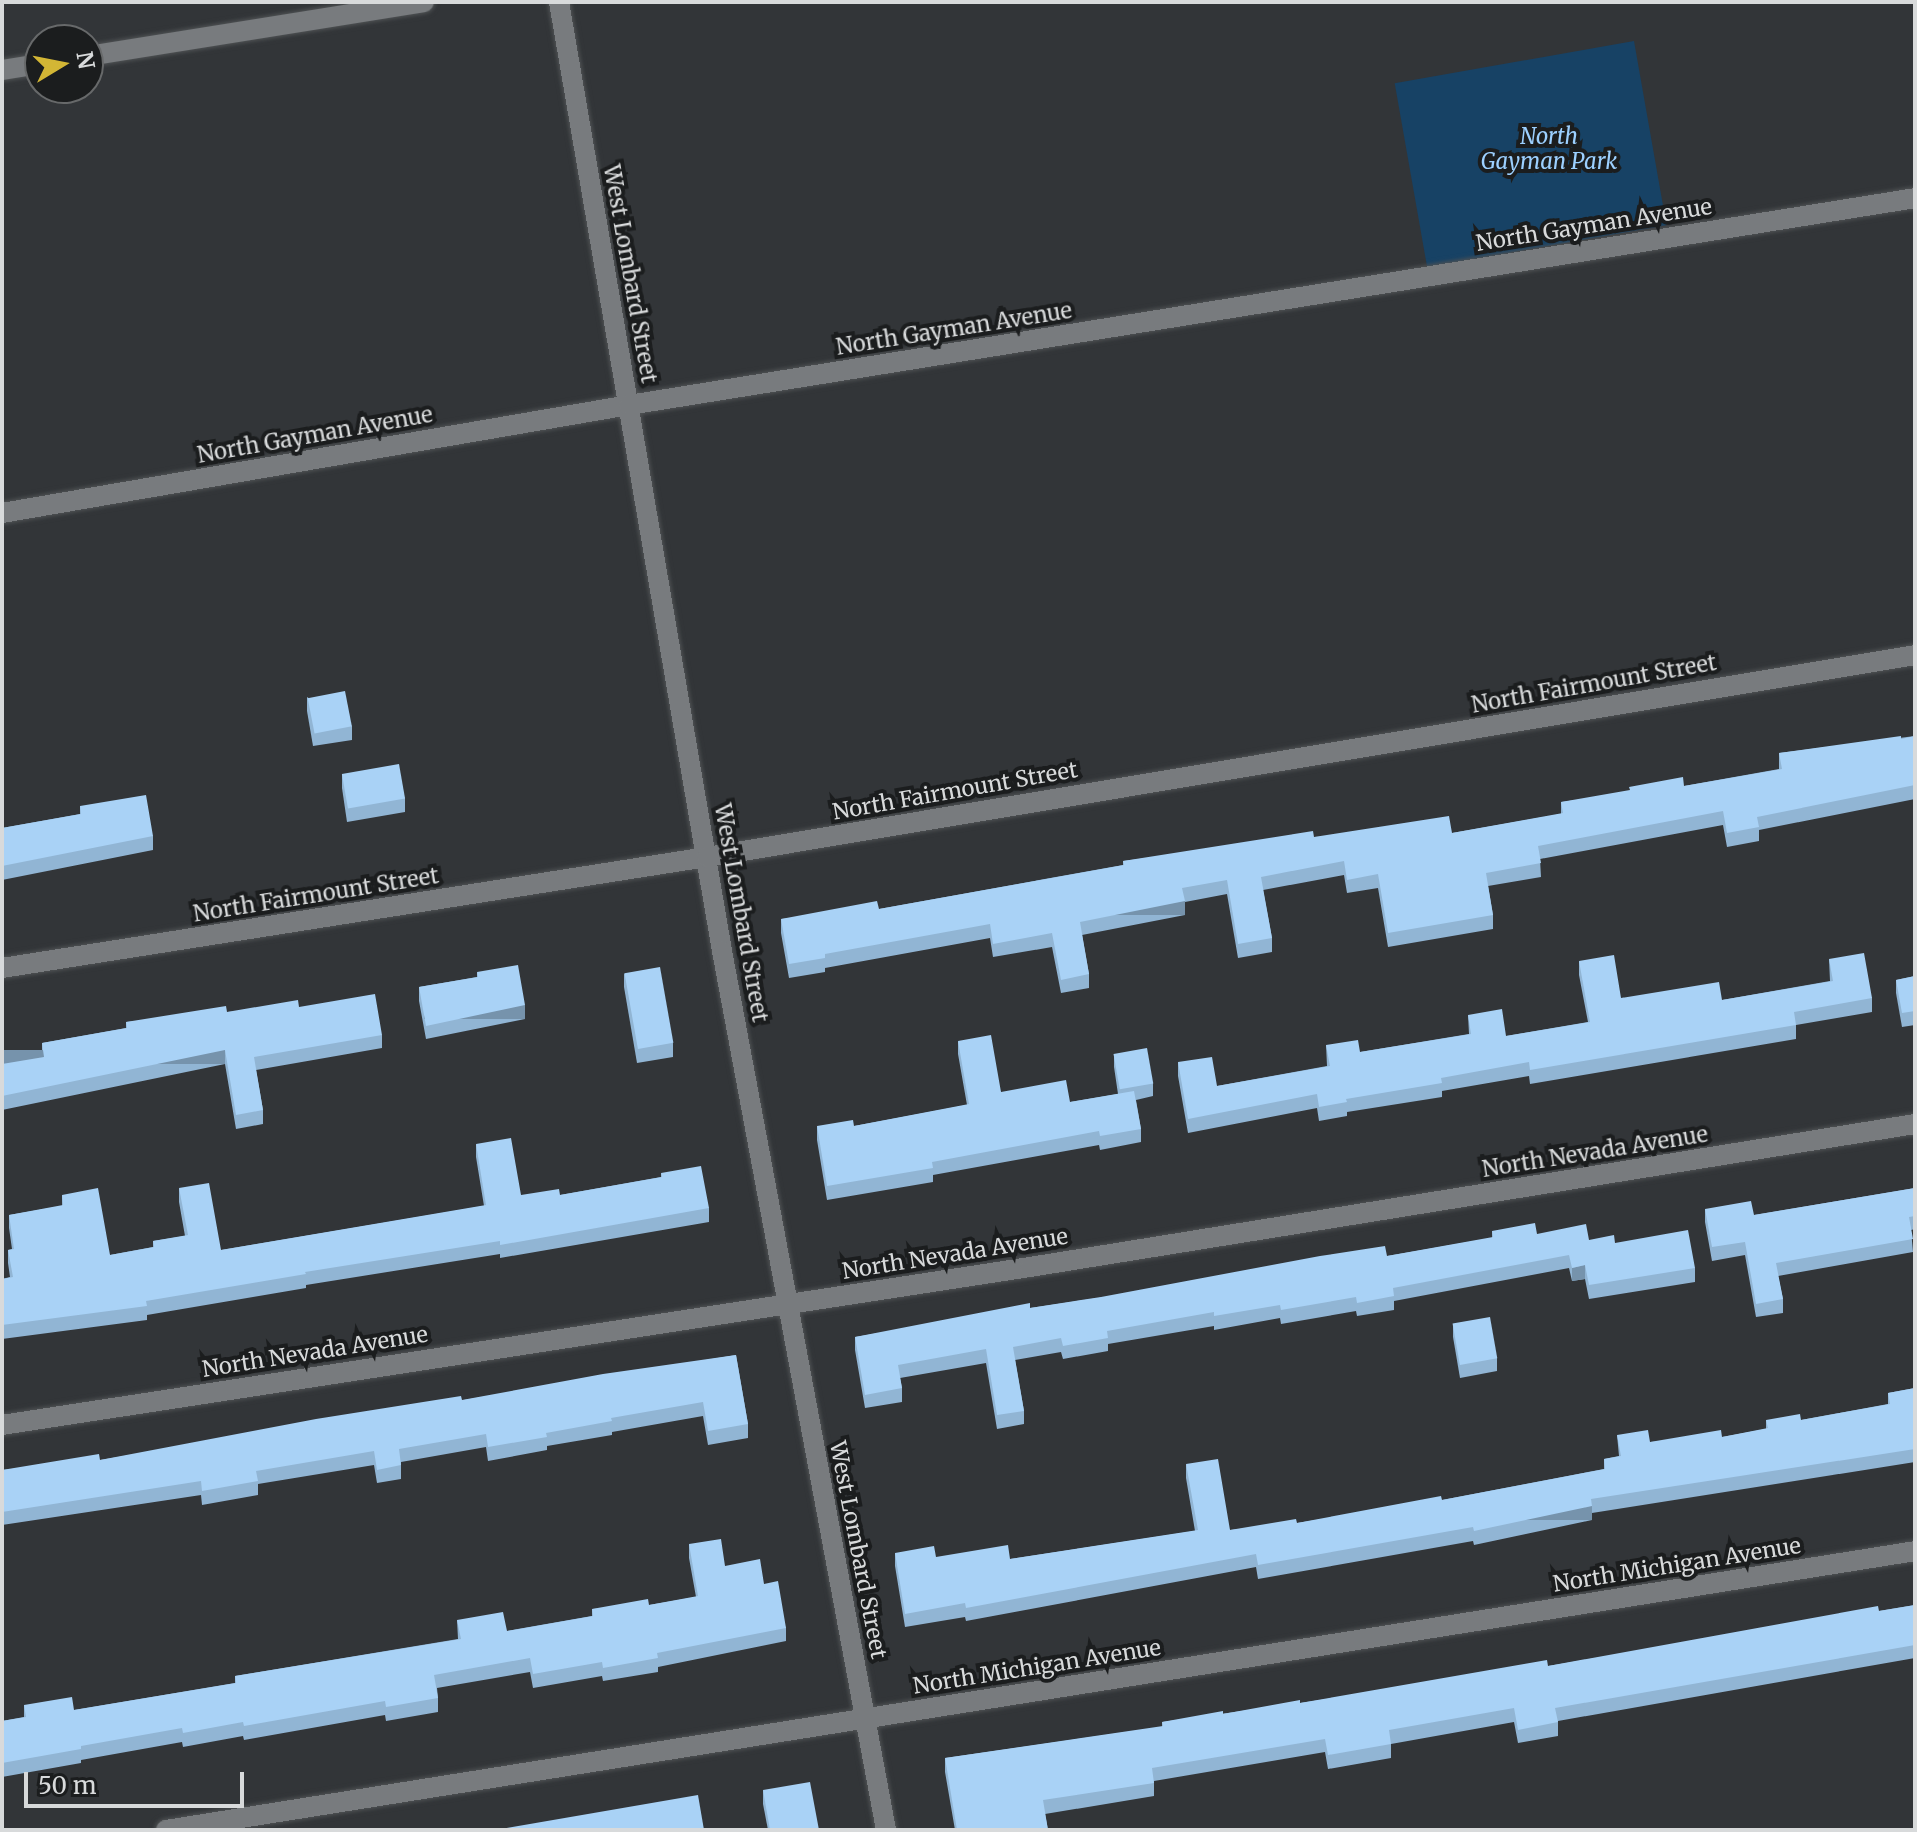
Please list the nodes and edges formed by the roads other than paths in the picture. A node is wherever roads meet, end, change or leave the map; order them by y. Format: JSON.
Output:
{"nodes":[{"id":1,"x":424,"y":2,"type":"edge"},
{"id":2,"x":559,"y":2,"type":"edge"},
{"id":3,"x":104,"y":53,"type":"edge"},
{"id":4,"x":24,"y":67,"type":"edge"},
{"id":5,"x":2,"y":70,"type":"edge"},
{"id":6,"x":1915,"y":198,"type":"edge"},
{"id":7,"x":629,"y":405,"type":"junction"},
{"id":8,"x":2,"y":513,"type":"edge"},
{"id":9,"x":1915,"y":655,"type":"edge"},
{"id":10,"x":707,"y":857,"type":"junction"},
{"id":11,"x":2,"y":968,"type":"edge"},
{"id":12,"x":1915,"y":1124,"type":"edge"},
{"id":13,"x":788,"y":1304,"type":"junction"},
{"id":14,"x":2,"y":1425,"type":"edge"},
{"id":15,"x":1915,"y":1551,"type":"edge"},
{"id":16,"x":865,"y":1718,"type":"junction"},
{"id":17,"x":166,"y":1830,"type":"edge"},
{"id":18,"x":886,"y":1830,"type":"edge"}],
"edges":[{"from":1,"to":3,"type":"street"},
{"from":2,"to":7,"type":"street","name":"West Lombard Street"},
{"from":4,"to":5,"type":"street"},
{"from":6,"to":7,"type":"street","name":"North Gayman Avenue"},
{"from":7,"to":8,"type":"street","name":"North Gayman Avenue"},
{"from":7,"to":10,"type":"street","name":"West Lombard Street"},
{"from":9,"to":10,"type":"street","name":"North Fairmount Street"},
{"from":10,"to":11,"type":"street","name":"North Fairmount Street"},
{"from":10,"to":13,"type":"street","name":"West Lombard Street"},
{"from":12,"to":13,"type":"street","name":"North Nevada Avenue"},
{"from":13,"to":14,"type":"street","name":"North Nevada Avenue"},
{"from":13,"to":16,"type":"street","name":"West Lombard Street"},
{"from":15,"to":16,"type":"street","name":"North Michigan Avenue"},
{"from":16,"to":17,"type":"street","name":"North Michigan Avenue"},
{"from":16,"to":18,"type":"street","name":"West Lombard Street"}]}
